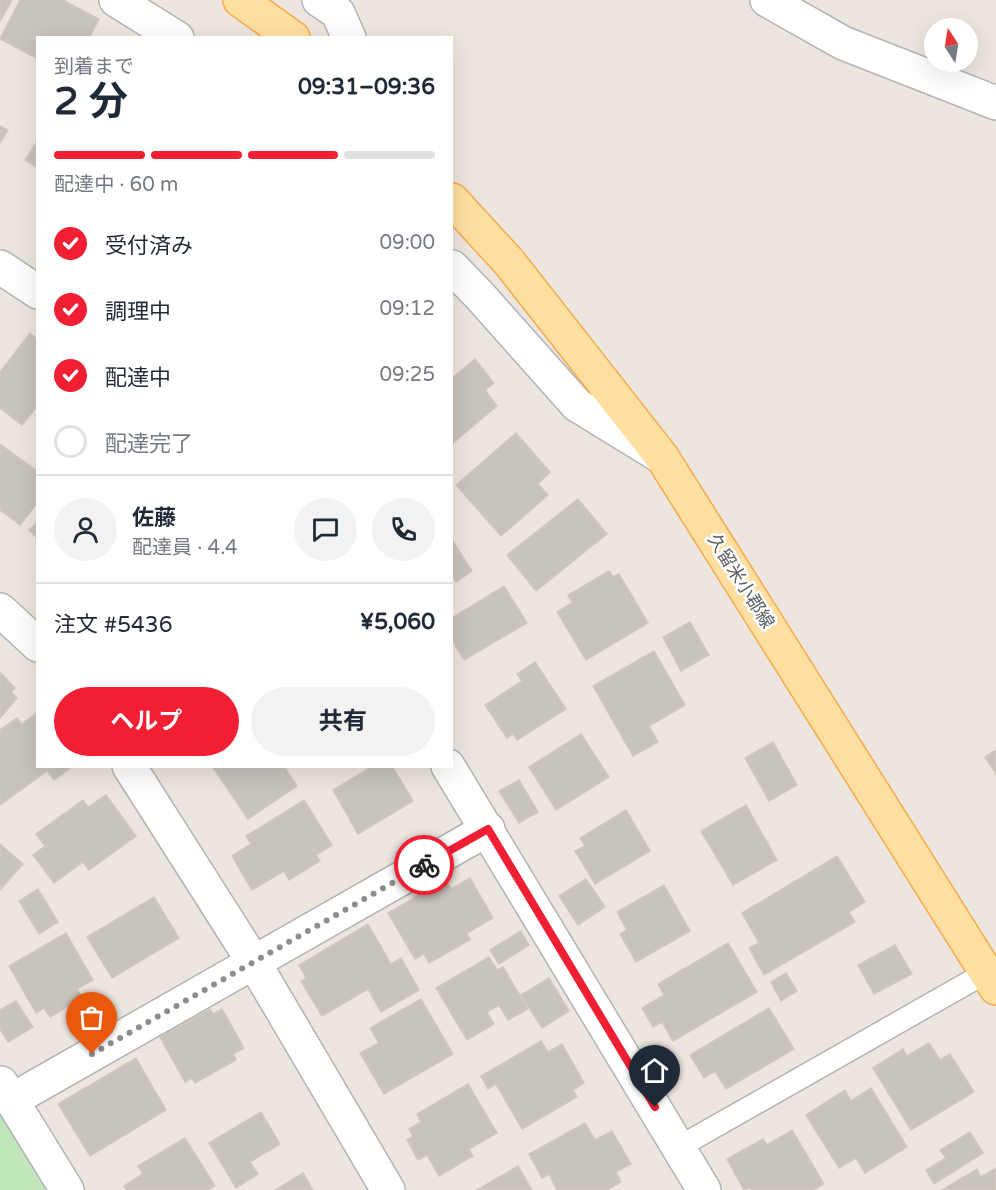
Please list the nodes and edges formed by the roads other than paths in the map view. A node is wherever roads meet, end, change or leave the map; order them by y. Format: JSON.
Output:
{"nodes":[{"id":1,"x":116,"y":0,"type":"edge"},
{"id":2,"x":240,"y":0,"type":"edge"},
{"id":3,"x":319,"y":0,"type":"edge"},
{"id":4,"x":767,"y":0,"type":"edge"},
{"id":5,"x":174,"y":36,"type":"edge"},
{"id":6,"x":290,"y":36,"type":"edge"},
{"id":7,"x":348,"y":36,"type":"edge"},
{"id":8,"x":996,"y":103,"type":"edge"},
{"id":9,"x":453,"y":201,"type":"edge"},
{"id":10,"x":509,"y":262,"type":"junction"},
{"id":11,"x":0,"y":267,"type":"edge"},
{"id":12,"x":453,"y":268,"type":"edge"},
{"id":13,"x":36,"y":291,"type":"edge"},
{"id":14,"x":480,"y":296,"type":"junction"},
{"id":15,"x":662,"y":457,"type":"junction"},
{"id":16,"x":0,"y":610,"type":"edge"},
{"id":17,"x":36,"y":643,"type":"edge"},
{"id":18,"x":130,"y":768,"type":"edge"},
{"id":19,"x":449,"y":768,"type":"edge"},
{"id":20,"x":488,"y":829,"type":"junction"},
{"id":21,"x":253,"y":961,"type":"junction"},
{"id":22,"x":993,"y":975,"type":"edge"},
{"id":23,"x":6,"y":1090,"type":"edge"},
{"id":24,"x":678,"y":1147,"type":"junction"},
{"id":25,"x":67,"y":1190,"type":"edge"},
{"id":26,"x":388,"y":1190,"type":"edge"},
{"id":27,"x":705,"y":1190,"type":"edge"}],
"edges":[{"from":1,"to":5,"type":"street"},
{"from":2,"to":6,"type":"main road"},
{"from":3,"to":7,"type":"street"},
{"from":4,"to":8,"type":"street"},
{"from":9,"to":10,"type":"main road","name":"久留米小郡線"},
{"from":10,"to":14,"type":"street"},
{"from":10,"to":15,"type":"main road","name":"久留米小郡線"},
{"from":11,"to":13,"type":"street"},
{"from":12,"to":14,"type":"street"},
{"from":14,"to":15,"type":"street"},
{"from":15,"to":22,"type":"main road","name":"久留米小郡線"},
{"from":16,"to":17,"type":"street"},
{"from":18,"to":21,"type":"street"},
{"from":19,"to":20,"type":"street"},
{"from":20,"to":21,"type":"street"},
{"from":20,"to":24,"type":"street"},
{"from":21,"to":23,"type":"street"},
{"from":21,"to":26,"type":"street"},
{"from":22,"to":24,"type":"lane"},
{"from":23,"to":25,"type":"street"},
{"from":24,"to":27,"type":"street"}]}
